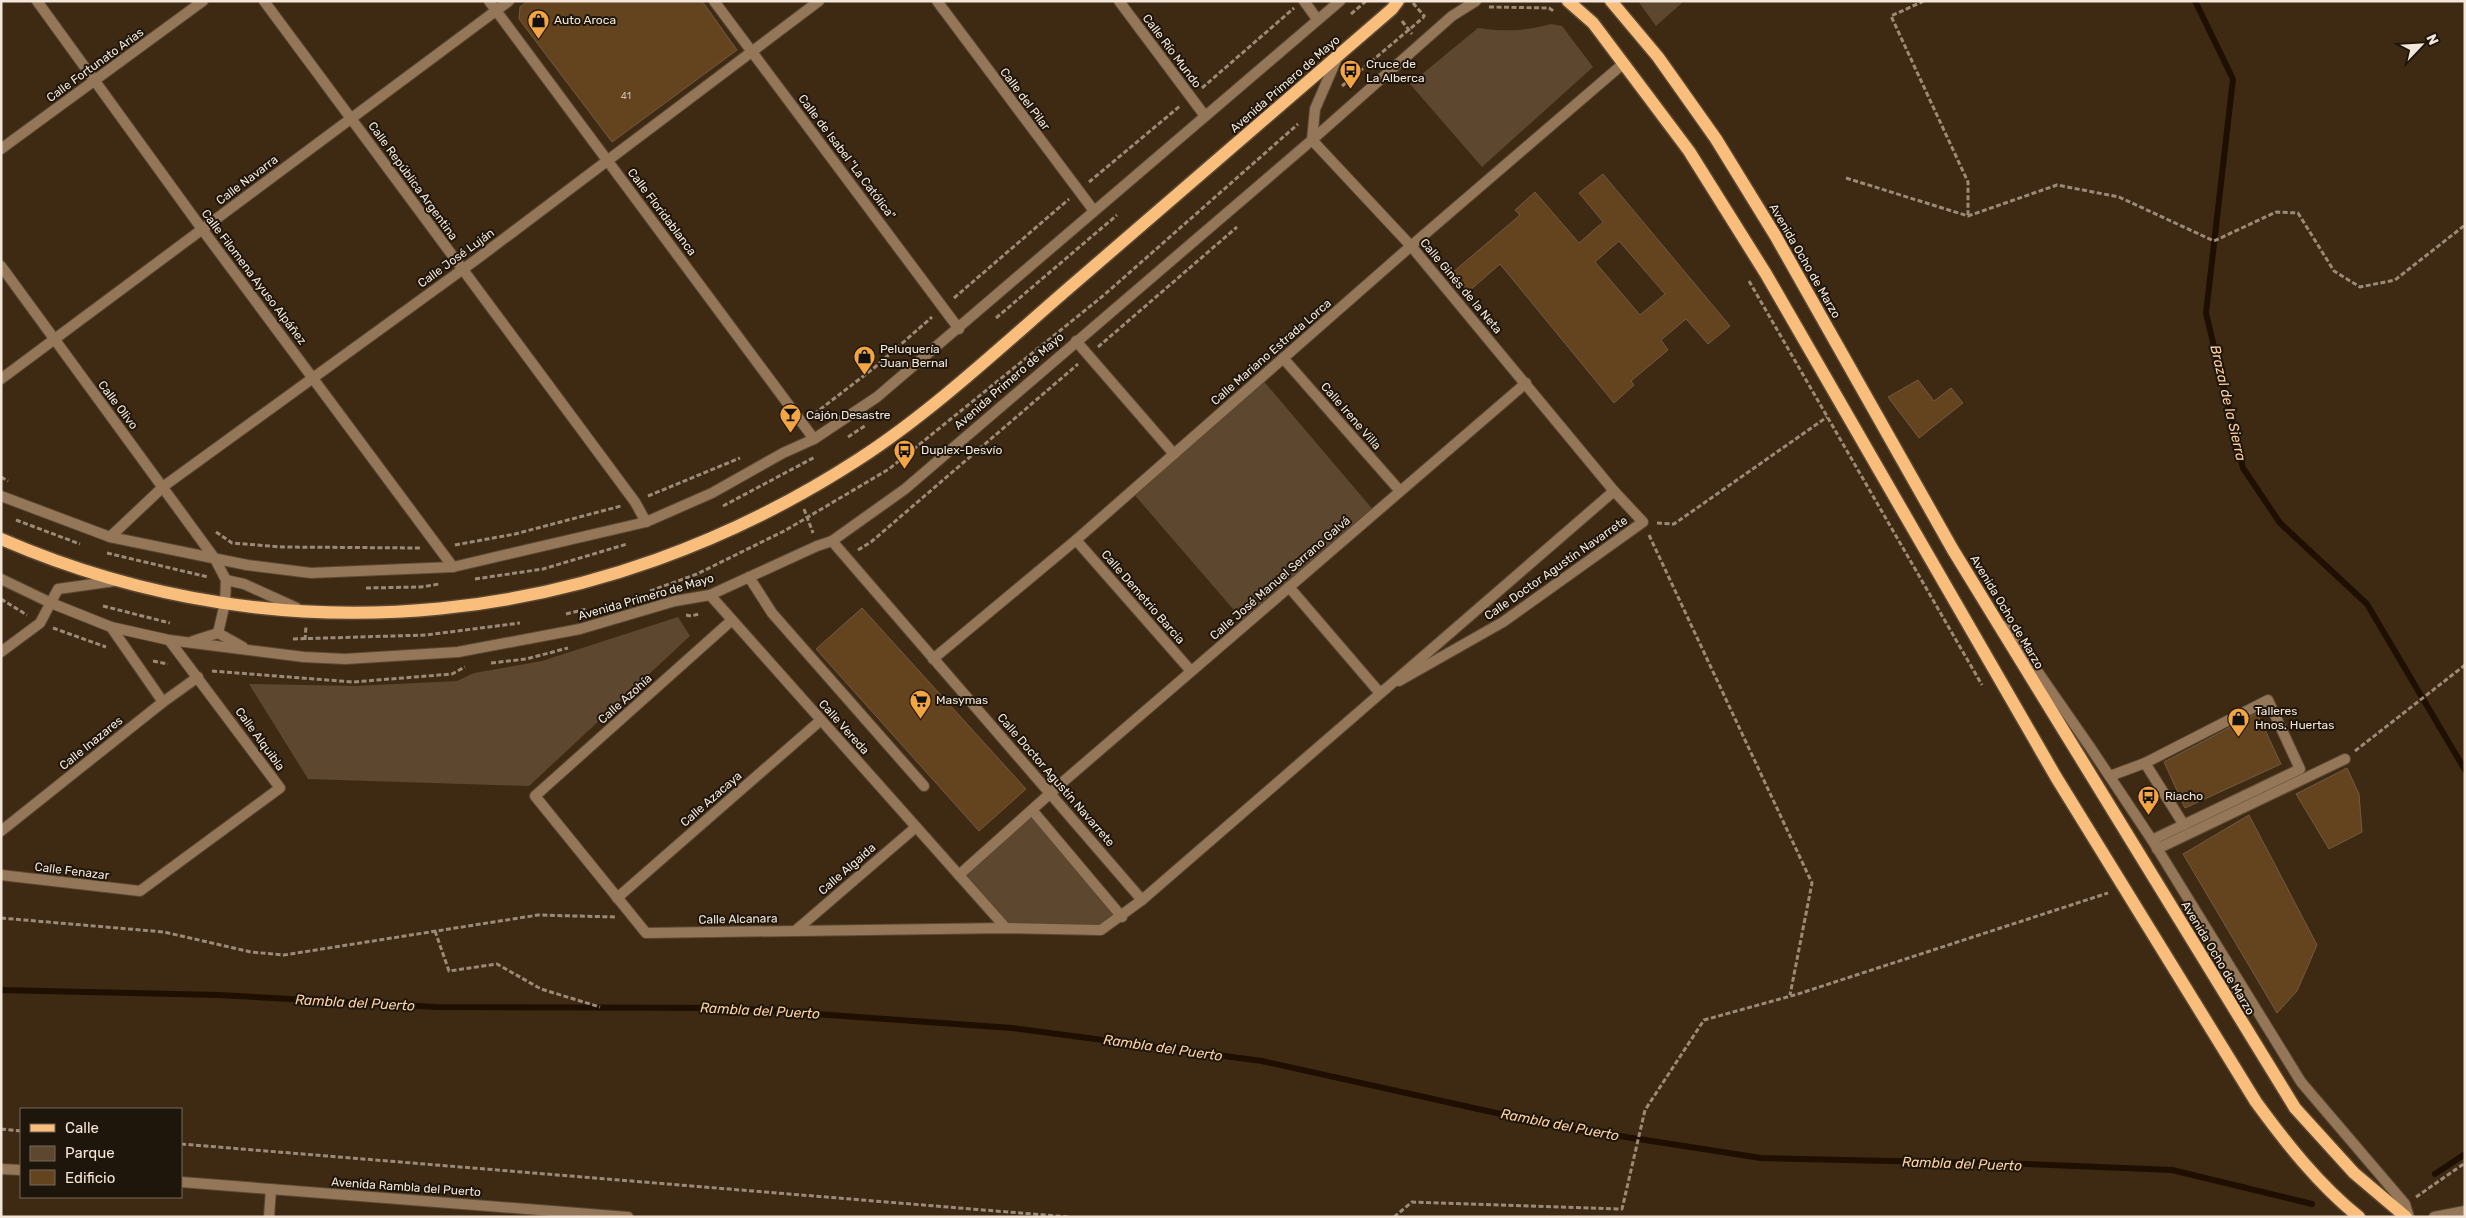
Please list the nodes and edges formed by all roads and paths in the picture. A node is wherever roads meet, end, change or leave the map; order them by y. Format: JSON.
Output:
{"nodes":[{"id":1,"x":36,"y":1,"type":"edge"},
{"id":2,"x":203,"y":1,"type":"edge"},
{"id":3,"x":264,"y":1,"type":"edge"},
{"id":4,"x":489,"y":1,"type":"edge"},
{"id":5,"x":509,"y":1,"type":"edge"},
{"id":6,"x":714,"y":1,"type":"edge"},
{"id":7,"x":819,"y":1,"type":"edge"},
{"id":8,"x":936,"y":1,"type":"edge"},
{"id":9,"x":1119,"y":1,"type":"edge"},
{"id":10,"x":1303,"y":1,"type":"edge"},
{"id":11,"x":1340,"y":1,"type":"edge"},
{"id":12,"x":1366,"y":1,"type":"edge"},
{"id":13,"x":1407,"y":1,"type":"edge"},
{"id":14,"x":1412,"y":1,"type":"edge"},
{"id":15,"x":1568,"y":1,"type":"edge"},
{"id":16,"x":1611,"y":1,"type":"edge"},
{"id":17,"x":1924,"y":1,"type":"edge"},
{"id":18,"x":1395,"y":5,"type":"edge"},
{"id":19,"x":1479,"y":5,"type":"edge"},
{"id":20,"x":496,"y":11,"type":"junction"},
{"id":21,"x":1350,"y":14,"type":"dead end"},
{"id":22,"x":1561,"y":16,"type":"dead end"},
{"id":23,"x":1317,"y":19,"type":"junction"},
{"id":24,"x":1409,"y":30,"type":"junction"},
{"id":25,"x":1420,"y":44,"type":"junction"},
{"id":26,"x":751,"y":50,"type":"junction"},
{"id":27,"x":1339,"y":55,"type":"junction"},
{"id":28,"x":1624,"y":63,"type":"junction"},
{"id":29,"x":96,"y":80,"type":"junction"},
{"id":30,"x":1337,"y":91,"type":"dead end"},
{"id":31,"x":1191,"y":97,"type":"junction"},
{"id":32,"x":1315,"y":109,"type":"junction"},
{"id":33,"x":1205,"y":116,"type":"junction"},
{"id":34,"x":352,"y":118,"type":"junction"},
{"id":35,"x":1312,"y":140,"type":"junction"},
{"id":36,"x":1,"y":149,"type":"edge"},
{"id":37,"x":609,"y":161,"type":"junction"},
{"id":38,"x":1846,"y":178,"type":"dead end"},
{"id":39,"x":1079,"y":191,"type":"junction"},
{"id":40,"x":1124,"y":208,"type":"dead end"},
{"id":41,"x":1094,"y":212,"type":"junction"},
{"id":42,"x":1968,"y":216,"type":"junction"},
{"id":43,"x":2465,"y":225,"type":"edge"},
{"id":44,"x":202,"y":230,"type":"junction"},
{"id":45,"x":1411,"y":246,"type":"junction"},
{"id":46,"x":1,"y":266,"type":"edge"},
{"id":47,"x":463,"y":270,"type":"junction"},
{"id":48,"x":1748,"y":279,"type":"dead end"},
{"id":49,"x":944,"y":306,"type":"junction"},
{"id":50,"x":989,"y":324,"type":"dead end"},
{"id":51,"x":959,"y":328,"type":"junction"},
{"id":52,"x":54,"y":340,"type":"junction"},
{"id":53,"x":1076,"y":341,"type":"junction"},
{"id":54,"x":1283,"y":358,"type":"junction"},
{"id":55,"x":313,"y":376,"type":"junction"},
{"id":56,"x":1,"y":379,"type":"edge"},
{"id":57,"x":1526,"y":383,"type":"junction"},
{"id":58,"x":1827,"y":418,"type":"junction"},
{"id":59,"x":873,"y":419,"type":"dead end"},
{"id":60,"x":802,"y":422,"type":"junction"},
{"id":61,"x":814,"y":439,"type":"junction"},
{"id":62,"x":843,"y":440,"type":"dead end"},
{"id":63,"x":820,"y":454,"type":"dead end"},
{"id":64,"x":1174,"y":454,"type":"junction"},
{"id":65,"x":741,"y":457,"type":"dead end"},
{"id":66,"x":1,"y":477,"type":"edge"},
{"id":67,"x":13,"y":484,"type":"dead end"},
{"id":68,"x":164,"y":486,"type":"junction"},
{"id":69,"x":1400,"y":490,"type":"junction"},
{"id":70,"x":1614,"y":491,"type":"junction"},
{"id":71,"x":1,"y":496,"type":"edge"},
{"id":72,"x":635,"y":502,"type":"junction"},
{"id":73,"x":716,"y":509,"type":"dead end"},
{"id":74,"x":646,"y":522,"type":"junction"},
{"id":75,"x":1642,"y":522,"type":"junction"},
{"id":76,"x":213,"y":528,"type":"dead end"},
{"id":77,"x":110,"y":537,"type":"junction"},
{"id":78,"x":1,"y":539,"type":"edge"},
{"id":79,"x":1076,"y":540,"type":"junction"},
{"id":80,"x":832,"y":541,"type":"junction"},
{"id":81,"x":634,"y":542,"type":"dead end"},
{"id":82,"x":439,"y":547,"type":"junction"},
{"id":83,"x":1953,"y":550,"type":"junction"},
{"id":84,"x":215,"y":559,"type":"junction"},
{"id":85,"x":453,"y":567,"type":"junction"},
{"id":86,"x":749,"y":577,"type":"junction"},
{"id":87,"x":1,"y":578,"type":"edge"},
{"id":88,"x":226,"y":580,"type":"junction"},
{"id":89,"x":468,"y":580,"type":"dead end"},
{"id":90,"x":116,"y":581,"type":"junction"},
{"id":91,"x":449,"y":583,"type":"dead end"},
{"id":92,"x":1289,"y":587,"type":"junction"},
{"id":93,"x":356,"y":588,"type":"dead end"},
{"id":94,"x":641,"y":594,"type":"dead end"},
{"id":95,"x":710,"y":595,"type":"junction"},
{"id":96,"x":51,"y":603,"type":"junction"},
{"id":97,"x":225,"y":603,"type":"junction"},
{"id":98,"x":97,"y":604,"type":"dead end"},
{"id":99,"x":595,"y":607,"type":"dead end"},
{"id":100,"x":308,"y":612,"type":"junction"},
{"id":101,"x":559,"y":616,"type":"dead end"},
{"id":102,"x":732,"y":620,"type":"junction"},
{"id":103,"x":171,"y":623,"type":"dead end"},
{"id":104,"x":522,"y":623,"type":"dead end"},
{"id":105,"x":111,"y":627,"type":"junction"},
{"id":106,"x":218,"y":633,"type":"junction"},
{"id":107,"x":286,"y":638,"type":"dead end"},
{"id":108,"x":169,"y":640,"type":"junction"},
{"id":109,"x":189,"y":642,"type":"junction"},
{"id":110,"x":248,"y":650,"type":"junction"},
{"id":111,"x":1,"y":652,"type":"edge"},
{"id":112,"x":934,"y":659,"type":"junction"},
{"id":113,"x":2465,"y":665,"type":"edge"},
{"id":114,"x":1191,"y":671,"type":"junction"},
{"id":115,"x":198,"y":677,"type":"junction"},
{"id":116,"x":1984,"y":689,"type":"dead end"},
{"id":117,"x":1379,"y":692,"type":"junction"},
{"id":118,"x":163,"y":702,"type":"junction"},
{"id":119,"x":821,"y":720,"type":"junction"},
{"id":120,"x":2345,"y":759,"type":"joint"},
{"id":121,"x":2144,"y":763,"type":"junction"},
{"id":122,"x":2110,"y":776,"type":"junction"},
{"id":123,"x":924,"y":786,"type":"dead end"},
{"id":124,"x":1051,"y":793,"type":"junction"},
{"id":125,"x":535,"y":796,"type":"joint"},
{"id":126,"x":1032,"y":810,"type":"junction"},
{"id":127,"x":2184,"y":824,"type":"junction"},
{"id":128,"x":916,"y":827,"type":"junction"},
{"id":129,"x":1,"y":831,"type":"edge"},
{"id":130,"x":2154,"y":845,"type":"junction"},
{"id":131,"x":1,"y":875,"type":"edge"},
{"id":132,"x":959,"y":875,"type":"junction"},
{"id":133,"x":2103,"y":884,"type":"dead end"},
{"id":134,"x":140,"y":891,"type":"joint"},
{"id":135,"x":2108,"y":893,"type":"junction"},
{"id":136,"x":617,"y":898,"type":"junction"},
{"id":137,"x":1142,"y":900,"type":"junction"},
{"id":138,"x":2113,"y":901,"type":"dead end"},
{"id":139,"x":633,"y":917,"type":"junction"},
{"id":140,"x":1122,"y":917,"type":"junction"},
{"id":141,"x":1,"y":918,"type":"edge"},
{"id":142,"x":1006,"y":928,"type":"junction"},
{"id":143,"x":435,"y":931,"type":"junction"},
{"id":144,"x":795,"y":931,"type":"junction"},
{"id":145,"x":1790,"y":995,"type":"junction"},
{"id":146,"x":600,"y":1008,"type":"dead end"},
{"id":147,"x":1,"y":1130,"type":"edge"},
{"id":148,"x":20,"y":1131,"type":"edge"},
{"id":149,"x":182,"y":1144,"type":"edge"},
{"id":150,"x":2465,"y":1163,"type":"edge"},
{"id":151,"x":1,"y":1169,"type":"edge"},
{"id":152,"x":20,"y":1170,"type":"edge"},
{"id":153,"x":182,"y":1182,"type":"edge"},
{"id":154,"x":271,"y":1189,"type":"junction"},
{"id":155,"x":2465,"y":1211,"type":"edge"},
{"id":156,"x":2406,"y":1212,"type":"edge"},
{"id":157,"x":269,"y":1217,"type":"edge"},
{"id":158,"x":628,"y":1217,"type":"edge"},
{"id":159,"x":1069,"y":1217,"type":"edge"},
{"id":160,"x":1394,"y":1217,"type":"edge"},
{"id":161,"x":2359,"y":1217,"type":"edge"},
{"id":162,"x":2434,"y":1217,"type":"edge"}],
"edges":[{"from":1,"to":29,"type":"street","name":"Calle Filomena Ayuso Alpáñez"},
{"from":2,"to":29,"type":"street","name":"Calle Fortunato Arias"},
{"from":3,"to":34,"type":"street","name":"Calle República Argentina"},
{"from":4,"to":20,"type":"street","name":"Calle Floridablanca"},
{"from":5,"to":20,"type":"street","name":"Calle Navarra"},
{"from":6,"to":26,"type":"street","name":"Calle de Isabel \"La Católica\""},
{"from":7,"to":26,"type":"street","name":"Calle José Luján"},
{"from":8,"to":39,"type":"street","name":"Calle del Pilar"},
{"from":9,"to":31,"type":"street","name":"Calle Río Mundo"},
{"from":10,"to":23,"type":"street"},
{"from":10,"to":31,"type":"path"},
{"from":11,"to":23,"type":"street"},
{"from":12,"to":21,"type":"path"},
{"from":13,"to":18,"type":"main road","name":"Avenida Primero de Mayo"},
{"from":14,"to":24,"type":"path"},
{"from":15,"to":28,"type":"main road"},
{"from":16,"to":83,"type":"main road","name":"Avenida Ocho de Marzo"},
{"from":17,"to":42,"type":"path"},
{"from":18,"to":24,"type":"path"},
{"from":18,"to":27,"type":"main road","name":"Avenida Primero de Mayo"},
{"from":19,"to":22,"type":"path"},
{"from":19,"to":25,"type":"street","name":"Avenida Primero de Mayo"},
{"from":20,"to":34,"type":"street","name":"Calle Navarra"},
{"from":20,"to":37,"type":"street","name":"Calle Floridablanca"},
{"from":23,"to":33,"type":"street"},
{"from":24,"to":25,"type":"path"},
{"from":24,"to":30,"type":"path"},
{"from":25,"to":35,"type":"street","name":"Avenida Primero de Mayo"},
{"from":26,"to":37,"type":"street","name":"Calle José Luján"},
{"from":26,"to":49,"type":"street","name":"Calle de Isabel \"La Católica\""},
{"from":27,"to":32,"type":"street"},
{"from":27,"to":100,"type":"main road","name":"Avenida Primero de Mayo"},
{"from":28,"to":45,"type":"street","name":"Calle Mariano Estrada Lorca"},
{"from":28,"to":161,"type":"main road"},
{"from":29,"to":36,"type":"street","name":"Calle Fortunato Arias"},
{"from":29,"to":44,"type":"street","name":"Calle Filomena Ayuso Alpáñez"},
{"from":31,"to":33,"type":"street","name":"Calle Río Mundo"},
{"from":31,"to":39,"type":"path"},
{"from":32,"to":35,"type":"street"},
{"from":32,"to":94,"type":"path"},
{"from":33,"to":41,"type":"street"},
{"from":34,"to":44,"type":"street","name":"Calle Navarra"},
{"from":34,"to":47,"type":"street","name":"Calle República Argentina"},
{"from":35,"to":45,"type":"street","name":"Calle Ginés de la Neta"},
{"from":35,"to":53,"type":"street","name":"Avenida Primero de Mayo"},
{"from":37,"to":47,"type":"street","name":"Calle José Luján"},
{"from":37,"to":60,"type":"street","name":"Calle Floridablanca"},
{"from":38,"to":42,"type":"path"},
{"from":39,"to":41,"type":"street","name":"Calle del Pilar"},
{"from":39,"to":49,"type":"path"},
{"from":40,"to":50,"type":"path"},
{"from":41,"to":51,"type":"street"},
{"from":42,"to":43,"type":"path"},
{"from":44,"to":52,"type":"street","name":"Calle Navarra"},
{"from":44,"to":55,"type":"street","name":"Calle Filomena Ayuso Alpáñez"},
{"from":45,"to":54,"type":"street","name":"Calle Mariano Estrada Lorca"},
{"from":45,"to":57,"type":"street","name":"Calle Ginés de la Neta"},
{"from":46,"to":52,"type":"street","name":"Calle Olivo"},
{"from":47,"to":55,"type":"street","name":"Calle José Luján"},
{"from":47,"to":72,"type":"street","name":"Calle República Argentina"},
{"from":48,"to":58,"type":"path"},
{"from":49,"to":51,"type":"street","name":"Calle de Isabel \"La Católica\""},
{"from":49,"to":60,"type":"path"},
{"from":51,"to":61,"type":"street"},
{"from":52,"to":56,"type":"street","name":"Calle Navarra"},
{"from":52,"to":68,"type":"street","name":"Calle Olivo"},
{"from":53,"to":64,"type":"street"},
{"from":53,"to":80,"type":"street","name":"Avenida Primero de Mayo"},
{"from":54,"to":64,"type":"street","name":"Calle Mariano Estrada Lorca"},
{"from":54,"to":69,"type":"street","name":"Calle Irene Villa"},
{"from":55,"to":68,"type":"street","name":"Calle José Luján"},
{"from":55,"to":82,"type":"street","name":"Calle Filomena Ayuso Alpáñez"},
{"from":57,"to":69,"type":"street","name":"Calle José Manuel Serrano Galvá"},
{"from":57,"to":70,"type":"street","name":"Calle Ginés de la Neta"},
{"from":58,"to":75,"type":"path"},
{"from":58,"to":116,"type":"path"},
{"from":59,"to":62,"type":"path"},
{"from":60,"to":61,"type":"street","name":"Calle Floridablanca"},
{"from":61,"to":74,"type":"street"},
{"from":63,"to":73,"type":"path"},
{"from":64,"to":79,"type":"street","name":"Calle Mariano Estrada Lorca"},
{"from":65,"to":72,"type":"path"},
{"from":66,"to":67,"type":"path"},
{"from":68,"to":77,"type":"street","name":"Calle José Luján"},
{"from":68,"to":84,"type":"street","name":"Calle Olivo"},
{"from":69,"to":92,"type":"street","name":"Calle José Manuel Serrano Galvá"},
{"from":70,"to":75,"type":"street","name":"Calle Ginés de la Neta"},
{"from":70,"to":117,"type":"street","name":"Calle Doctor Agustín Navarrete"},
{"from":71,"to":77,"type":"street"},
{"from":72,"to":74,"type":"street","name":"Calle República Argentina"},
{"from":72,"to":82,"type":"path"},
{"from":74,"to":85,"type":"street"},
{"from":75,"to":117,"type":"street","name":"Calle Doctor Agustín Navarrete"},
{"from":75,"to":145,"type":"path"},
{"from":76,"to":82,"type":"path"},
{"from":77,"to":84,"type":"street"},
{"from":78,"to":90,"type":"main road","name":"Avenida Primero de Mayo"},
{"from":79,"to":112,"type":"street","name":"Calle Mariano Estrada Lorca"},
{"from":79,"to":114,"type":"street","name":"Calle Demetrio Barcia"},
{"from":80,"to":86,"type":"street","name":"Avenida Primero de Mayo"},
{"from":80,"to":112,"type":"street","name":"Calle Doctor Agustín Navarrete"},
{"from":81,"to":89,"type":"path"},
{"from":82,"to":85,"type":"street","name":"Calle Filomena Ayuso Alpáñez"},
{"from":83,"to":122,"type":"street"},
{"from":83,"to":156,"type":"main road","name":"Avenida Ocho de Marzo"},
{"from":84,"to":85,"type":"street"},
{"from":84,"to":88,"type":"street"},
{"from":86,"to":95,"type":"street","name":"Avenida Primero de Mayo"},
{"from":86,"to":123,"type":"street"},
{"from":87,"to":96,"type":"street","name":"Avenida Primero de Mayo"},
{"from":88,"to":97,"type":"street"},
{"from":88,"to":100,"type":"street","name":"Avenida Primero de Mayo"},
{"from":90,"to":96,"type":"street","name":"Avenida Primero de Mayo"},
{"from":90,"to":97,"type":"main road","name":"Avenida Primero de Mayo"},
{"from":91,"to":93,"type":"path"},
{"from":92,"to":114,"type":"street","name":"Calle José Manuel Serrano Galvá"},
{"from":92,"to":117,"type":"street"},
{"from":95,"to":102,"type":"street","name":"Calle Vereda"},
{"from":95,"to":110,"type":"street","name":"Avenida Primero de Mayo"},
{"from":96,"to":105,"type":"street","name":"Avenida Primero de Mayo"},
{"from":96,"to":111,"type":"street"},
{"from":97,"to":100,"type":"main road","name":"Avenida Primero de Mayo"},
{"from":97,"to":106,"type":"street"},
{"from":98,"to":103,"type":"path"},
{"from":99,"to":101,"type":"path"},
{"from":102,"to":119,"type":"street","name":"Calle Vereda"},
{"from":102,"to":125,"type":"street","name":"Calle Azohía"},
{"from":104,"to":107,"type":"path"},
{"from":105,"to":108,"type":"street","name":"Avenida Primero de Mayo"},
{"from":105,"to":118,"type":"street"},
{"from":106,"to":109,"type":"street","name":"Avenida Primero de Mayo"},
{"from":106,"to":110,"type":"street","name":"Avenida Primero de Mayo"},
{"from":108,"to":109,"type":"street","name":"Avenida Primero de Mayo"},
{"from":108,"to":115,"type":"street","name":"Calle Alquibla"},
{"from":109,"to":110,"type":"street","name":"Avenida Primero de Mayo"},
{"from":112,"to":124,"type":"street","name":"Calle Doctor Agustín Navarrete"},
{"from":113,"to":120,"type":"path"},
{"from":114,"to":124,"type":"street","name":"Calle José Manuel Serrano Galvá"},
{"from":115,"to":118,"type":"street","name":"Calle Inazares"},
{"from":115,"to":134,"type":"street","name":"Calle Alquibla"},
{"from":117,"to":137,"type":"street","name":"Calle Doctor Agustín Navarrete"},
{"from":118,"to":129,"type":"street","name":"Calle Inazares"},
{"from":119,"to":128,"type":"street","name":"Calle Vereda"},
{"from":119,"to":136,"type":"street","name":"Calle Azacaya"},
{"from":120,"to":130,"type":"street"},
{"from":121,"to":122,"type":"street"},
{"from":121,"to":127,"type":"street"},
{"from":121,"to":127,"type":"street"},
{"from":122,"to":130,"type":"street"},
{"from":124,"to":126,"type":"street","name":"Calle José Manuel Serrano Galvá"},
{"from":124,"to":137,"type":"street","name":"Calle Doctor Agustín Navarrete"},
{"from":125,"to":136,"type":"street","name":"Calle Alcanara"},
{"from":126,"to":132,"type":"street","name":"Calle José Manuel Serrano Galvá"},
{"from":126,"to":140,"type":"street"},
{"from":127,"to":130,"type":"street"},
{"from":128,"to":132,"type":"street","name":"Calle Vereda"},
{"from":128,"to":144,"type":"street","name":"Calle Algaida"},
{"from":130,"to":156,"type":"street"},
{"from":131,"to":134,"type":"street","name":"Calle Fenazar"},
{"from":132,"to":142,"type":"street","name":"Calle Vereda"},
{"from":133,"to":135,"type":"path"},
{"from":135,"to":138,"type":"path"},
{"from":135,"to":145,"type":"path"},
{"from":136,"to":139,"type":"street","name":"Calle Alcanara"},
{"from":137,"to":140,"type":"street","name":"Calle Doctor Agustín Navarrete"},
{"from":139,"to":143,"type":"path"},
{"from":139,"to":144,"type":"street","name":"Calle Alcanara"},
{"from":140,"to":142,"type":"street","name":"Calle Alcanara"},
{"from":141,"to":143,"type":"path"},
{"from":142,"to":144,"type":"street","name":"Calle Alcanara"},
{"from":143,"to":146,"type":"path"},
{"from":145,"to":160,"type":"path"},
{"from":147,"to":148,"type":"path"},
{"from":149,"to":159,"type":"path"},
{"from":150,"to":156,"type":"path"},
{"from":151,"to":152,"type":"street"},
{"from":153,"to":154,"type":"street","name":"Avenida Rambla del Puerto"},
{"from":154,"to":157,"type":"street"},
{"from":154,"to":158,"type":"street","name":"Avenida Rambla del Puerto"},
{"from":155,"to":162,"type":"street"}]}
